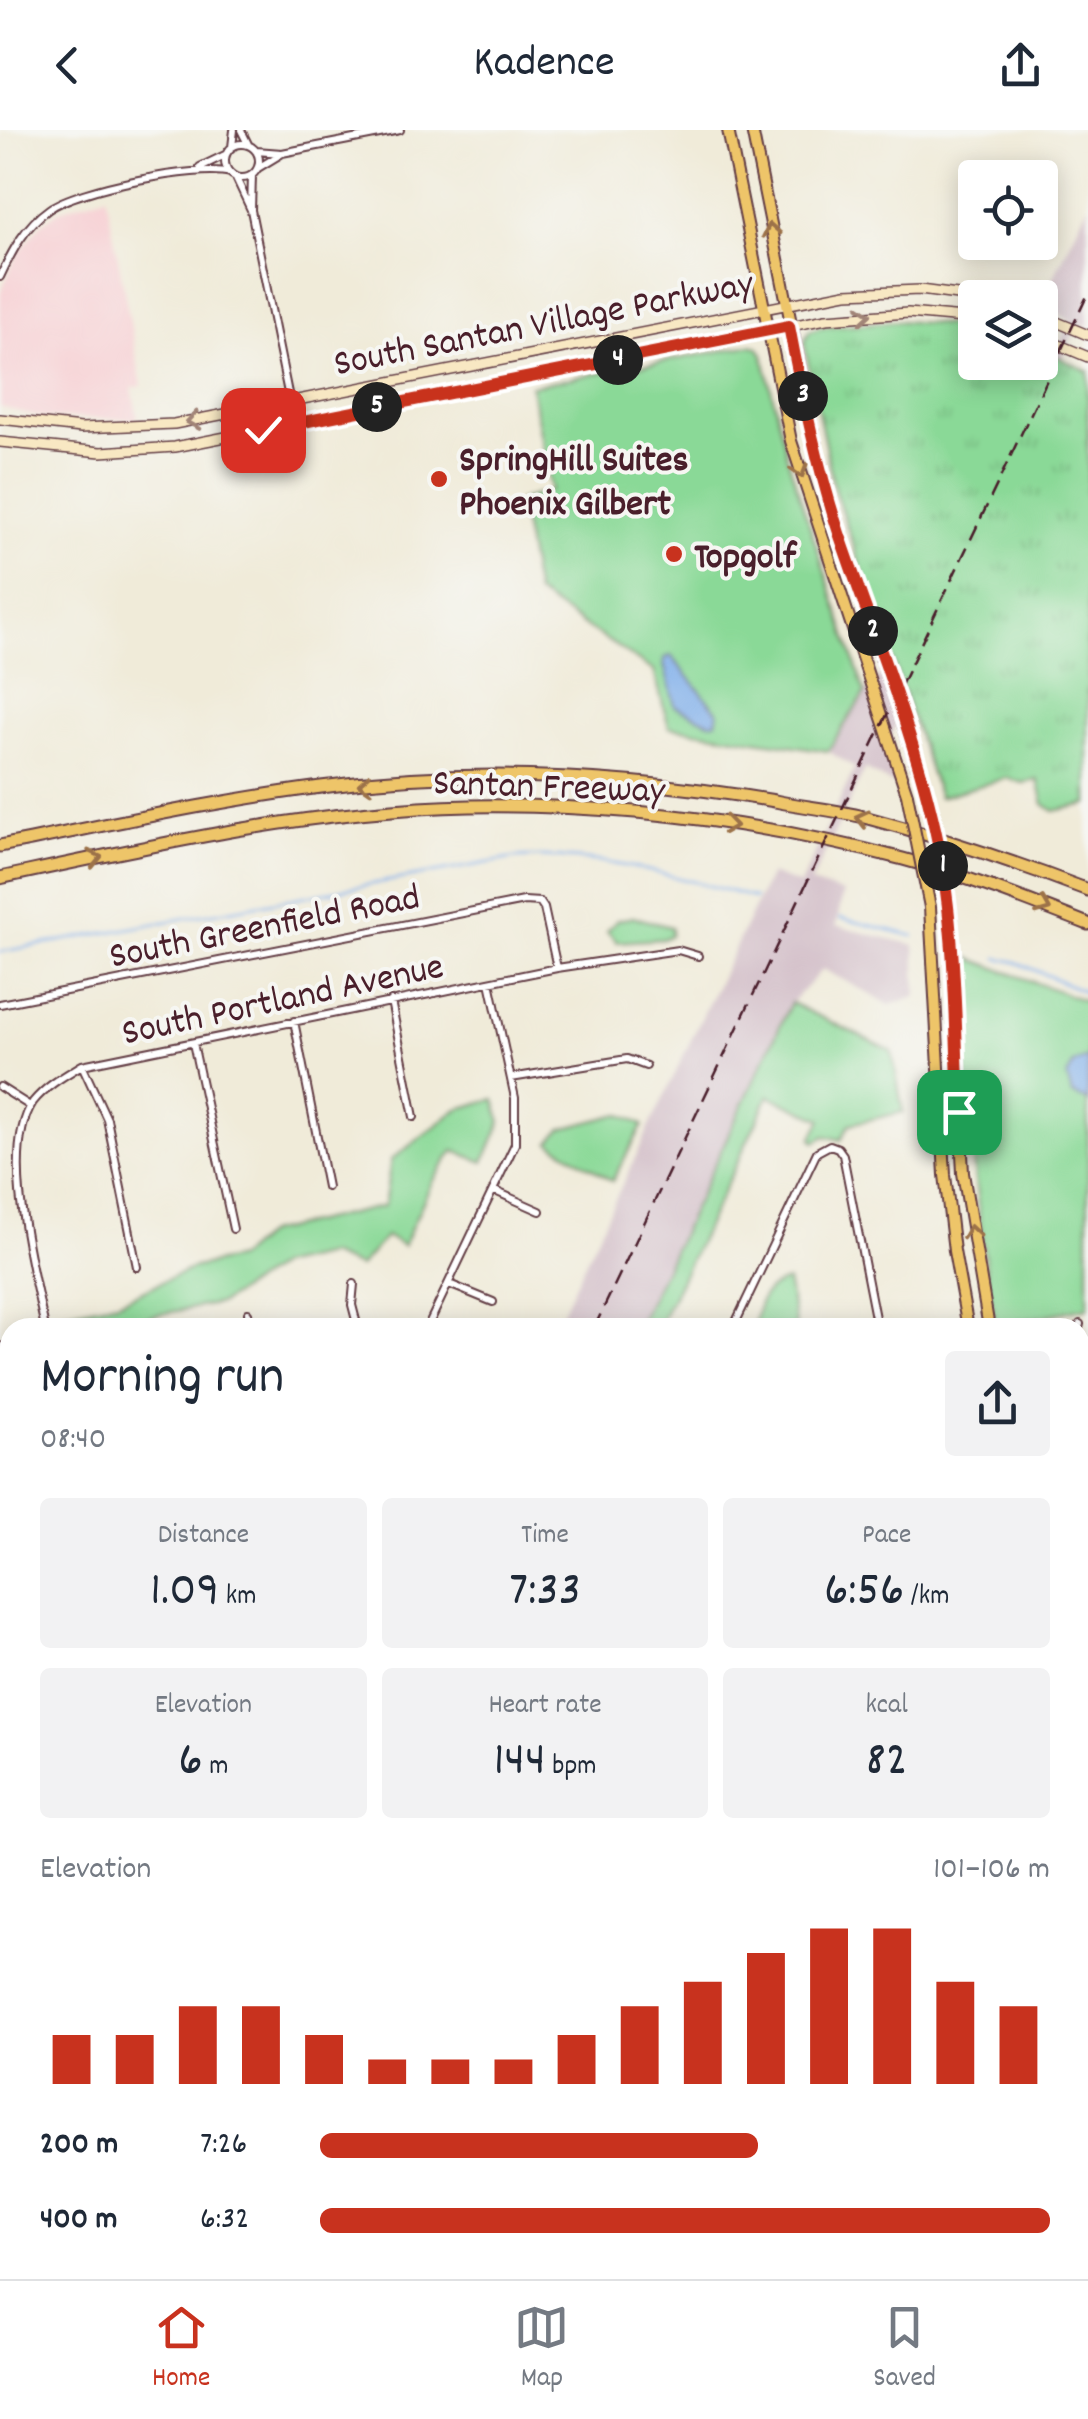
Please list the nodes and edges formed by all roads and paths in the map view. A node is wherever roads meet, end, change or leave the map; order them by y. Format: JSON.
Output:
{"nodes":[{"id":1,"x":237,"y":130,"type":"edge"},
{"id":2,"x":400,"y":130,"type":"edge"},
{"id":3,"x":728,"y":130,"type":"edge"},
{"id":4,"x":752,"y":130,"type":"edge"},
{"id":5,"x":232,"y":147,"type":"junction"},
{"id":6,"x":252,"y":148,"type":"junction"},
{"id":7,"x":282,"y":153,"type":"junction"},
{"id":8,"x":226,"y":155,"type":"junction"},
{"id":9,"x":194,"y":170,"type":"junction"},
{"id":10,"x":255,"y":172,"type":"junction"},
{"id":11,"x":232,"y":175,"type":"junction"},
{"id":12,"x":251,"y":210,"type":"junction"},
{"id":13,"x":0,"y":277,"type":"edge"},
{"id":14,"x":958,"y":295,"type":"edge"},
{"id":15,"x":785,"y":303,"type":"junction"},
{"id":16,"x":764,"y":308,"type":"junction"},
{"id":17,"x":958,"y":316,"type":"edge"},
{"id":18,"x":1058,"y":322,"type":"edge"},
{"id":19,"x":789,"y":326,"type":"junction"},
{"id":20,"x":768,"y":330,"type":"junction"},
{"id":21,"x":1088,"y":335,"type":"edge"},
{"id":22,"x":1058,"y":344,"type":"edge"},
{"id":23,"x":532,"y":354,"type":"junction"},
{"id":24,"x":1088,"y":357,"type":"edge"},
{"id":25,"x":536,"y":376,"type":"junction"},
{"id":26,"x":289,"y":403,"type":"junction"},
{"id":27,"x":0,"y":418,"type":"edge"},
{"id":28,"x":294,"y":423,"type":"junction"},
{"id":29,"x":0,"y":442,"type":"edge"},
{"id":30,"x":0,"y":846,"type":"edge"},
{"id":31,"x":0,"y":878,"type":"edge"},
{"id":32,"x":1088,"y":890,"type":"edge"},
{"id":33,"x":1088,"y":924,"type":"edge"},
{"id":34,"x":698,"y":956,"type":"dead end"},
{"id":35,"x":557,"y":968,"type":"junction"},
{"id":36,"x":490,"y":982,"type":"junction"},
{"id":37,"x":390,"y":1001,"type":"junction"},
{"id":38,"x":0,"y":1004,"type":"edge"},
{"id":39,"x":294,"y":1022,"type":"junction"},
{"id":40,"x":193,"y":1043,"type":"junction"},
{"id":41,"x":82,"y":1066,"type":"junction"},
{"id":42,"x":646,"y":1066,"type":"dead end"},
{"id":43,"x":511,"y":1078,"type":"junction"},
{"id":44,"x":0,"y":1086,"type":"edge"},
{"id":45,"x":30,"y":1106,"type":"junction"},
{"id":46,"x":414,"y":1117,"type":"dead end"},
{"id":47,"x":327,"y":1187,"type":"dead end"},
{"id":48,"x":495,"y":1191,"type":"junction"},
{"id":49,"x":540,"y":1211,"type":"dead end"},
{"id":50,"x":232,"y":1230,"type":"dead end"},
{"id":51,"x":137,"y":1267,"type":"dead end"},
{"id":52,"x":354,"y":1284,"type":"dead end"},
{"id":53,"x":448,"y":1284,"type":"junction"},
{"id":54,"x":493,"y":1302,"type":"dead end"},
{"id":55,"x":248,"y":1314,"type":"dead end"},
{"id":56,"x":43,"y":1318,"type":"edge"},
{"id":57,"x":249,"y":1318,"type":"edge"},
{"id":58,"x":355,"y":1318,"type":"edge"},
{"id":59,"x":432,"y":1318,"type":"edge"},
{"id":60,"x":738,"y":1318,"type":"edge"},
{"id":61,"x":876,"y":1318,"type":"edge"},
{"id":62,"x":966,"y":1318,"type":"edge"},
{"id":63,"x":986,"y":1318,"type":"edge"}],
"edges":[{"from":1,"to":5,"type":"street"},
{"from":1,"to":6,"type":"street"},
{"from":2,"to":7,"type":"street"},
{"from":3,"to":16,"type":"main road"},
{"from":15,"to":4,"type":"main road","one_way":true},
{"from":5,"to":6,"type":"street"},
{"from":5,"to":8,"type":"street"},
{"from":6,"to":7,"type":"street"},
{"from":6,"to":10,"type":"street"},
{"from":7,"to":10,"type":"street"},
{"from":8,"to":9,"type":"street"},
{"from":8,"to":11,"type":"street"},
{"from":9,"to":11,"type":"street"},
{"from":9,"to":13,"type":"street"},
{"from":10,"to":11,"type":"street"},
{"from":10,"to":12,"type":"street"},
{"from":11,"to":12,"type":"street"},
{"from":12,"to":26,"type":"street"},
{"from":14,"to":15,"type":"main road","name":"South Santan Village Parkway"},
{"from":15,"to":16,"type":"main road","name":"South Santan Village Parkway"},
{"from":15,"to":19,"type":"main road"},
{"from":16,"to":20,"type":"main road"},
{"from":16,"to":23,"type":"main road","name":"South Santan Village Parkway"},
{"from":19,"to":17,"type":"main road","name":"South Santan Village Parkway","one_way":true},
{"from":18,"to":21,"type":"main road"},
{"from":19,"to":20,"type":"main road","name":"South Santan Village Parkway"},
{"from":63,"to":19,"type":"main road","one_way":true,"bridge":true},
{"from":20,"to":25,"type":"main road","name":"South Santan Village Parkway"},
{"from":20,"to":62,"type":"main road","one_way":true,"bridge":true},
{"from":22,"to":24,"type":"main road"},
{"from":23,"to":25,"type":"main road"},
{"from":23,"to":26,"type":"main road","name":"South Santan Village Parkway"},
{"from":25,"to":28,"type":"main road","name":"South Santan Village Parkway"},
{"from":26,"to":27,"type":"main road","name":"South Santan Village Parkway","one_way":true},
{"from":26,"to":28,"type":"street"},
{"from":28,"to":29,"type":"main road","name":"South Santan Village Parkway"},
{"from":32,"to":30,"type":"highway","name":"Santan Freeway","one_way":true},
{"from":31,"to":33,"type":"highway","name":"Santan Freeway","one_way":true},
{"from":34,"to":35,"type":"street","name":"South Portland Avenue"},
{"from":35,"to":36,"type":"street","name":"South Portland Avenue"},
{"from":35,"to":38,"type":"street","name":"South Greenfield Road"},
{"from":36,"to":37,"type":"street","name":"South Portland Avenue"},
{"from":36,"to":43,"type":"street"},
{"from":37,"to":39,"type":"street","name":"South Portland Avenue"},
{"from":37,"to":46,"type":"street"},
{"from":39,"to":40,"type":"street","name":"South Portland Avenue"},
{"from":39,"to":47,"type":"street"},
{"from":40,"to":41,"type":"street","name":"South Portland Avenue"},
{"from":40,"to":50,"type":"street"},
{"from":41,"to":45,"type":"street","name":"South Portland Avenue"},
{"from":41,"to":51,"type":"street"},
{"from":42,"to":43,"type":"street"},
{"from":43,"to":48,"type":"street"},
{"from":44,"to":45,"type":"street"},
{"from":45,"to":56,"type":"street"},
{"from":48,"to":49,"type":"street"},
{"from":48,"to":53,"type":"street"},
{"from":52,"to":58,"type":"street"},
{"from":53,"to":54,"type":"street"},
{"from":53,"to":59,"type":"street"},
{"from":55,"to":57,"type":"street"},
{"from":60,"to":61,"type":"street"}]}
